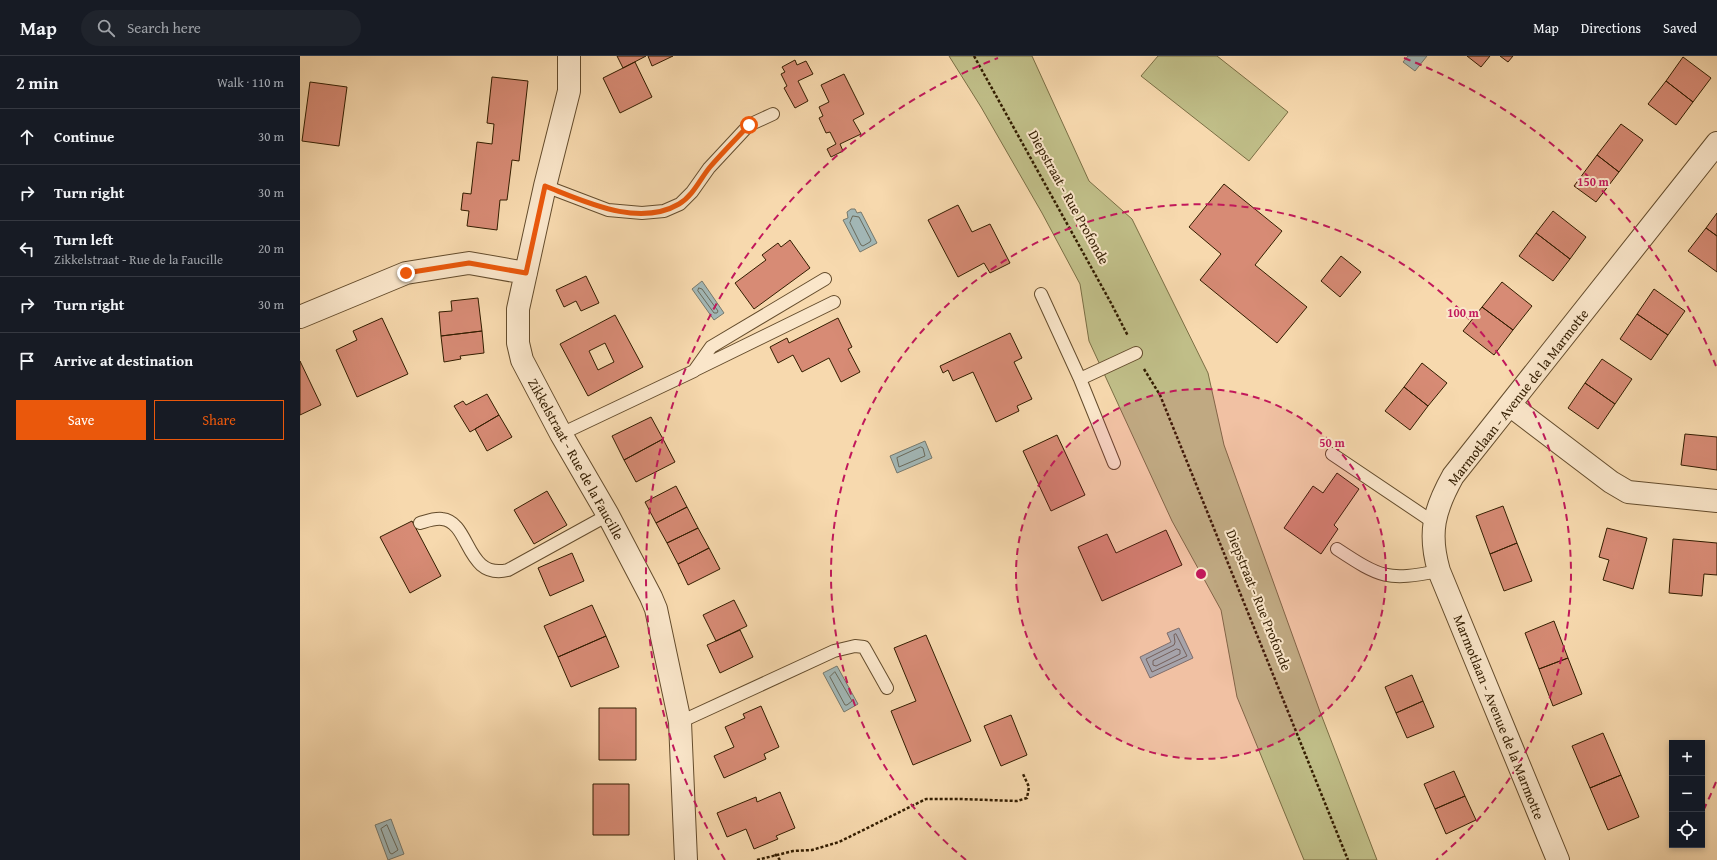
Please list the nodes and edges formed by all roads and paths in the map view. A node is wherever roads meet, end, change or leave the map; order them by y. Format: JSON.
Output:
{"nodes":[{"id":1,"x":569,"y":56,"type":"edge"},
{"id":2,"x":974,"y":56,"type":"edge"},
{"id":3,"x":773,"y":114,"type":"dead end"},
{"id":4,"x":1717,"y":143,"type":"edge"},
{"id":5,"x":545,"y":186,"type":"junction"},
{"id":6,"x":526,"y":273,"type":"junction"},
{"id":7,"x":825,"y":279,"type":"dead end"},
{"id":8,"x":1041,"y":294,"type":"dead end"},
{"id":9,"x":834,"y":302,"type":"dead end"},
{"id":10,"x":300,"y":317,"type":"edge"},
{"id":11,"x":1136,"y":353,"type":"junction"},
{"id":12,"x":694,"y":371,"type":"junction"},
{"id":13,"x":1080,"y":379,"type":"junction"},
{"id":14,"x":1511,"y":406,"type":"junction"},
{"id":15,"x":561,"y":434,"type":"junction"},
{"id":16,"x":1332,"y":454,"type":"dead end"},
{"id":17,"x":1114,"y":463,"type":"dead end"},
{"id":18,"x":1717,"y":501,"type":"edge"},
{"id":19,"x":608,"y":515,"type":"junction"},
{"id":20,"x":1433,"y":522,"type":"junction"},
{"id":21,"x":420,"y":523,"type":"dead end"},
{"id":22,"x":1337,"y":549,"type":"dead end"},
{"id":23,"x":1439,"y":571,"type":"junction"},
{"id":24,"x":887,"y":688,"type":"dead end"},
{"id":25,"x":680,"y":722,"type":"junction"},
{"id":26,"x":1023,"y":774,"type":"dead end"},
{"id":27,"x":775,"y":854,"type":"junction"},
{"id":28,"x":686,"y":860,"type":"edge"},
{"id":29,"x":757,"y":860,"type":"edge"},
{"id":30,"x":780,"y":860,"type":"edge"},
{"id":31,"x":1348,"y":860,"type":"edge"},
{"id":32,"x":1558,"y":860,"type":"edge"}],
"edges":[{"from":1,"to":5,"type":"street","name":"Zikkelstraat - Rue de la Faucille"},
{"from":2,"to":11,"type":"path","name":"Diepstraat - Rue Profonde"},
{"from":3,"to":5,"type":"lane"},
{"from":4,"to":14,"type":"street","name":"Marmotlaan - Avenue de la Marmotte"},
{"from":5,"to":6,"type":"street","name":"Zikkelstraat - Rue de la Faucille"},
{"from":6,"to":10,"type":"street"},
{"from":6,"to":15,"type":"street","name":"Zikkelstraat - Rue de la Faucille"},
{"from":7,"to":12,"type":"lane"},
{"from":8,"to":13,"type":"lane"},
{"from":9,"to":12,"type":"lane"},
{"from":11,"to":13,"type":"lane"},
{"from":11,"to":31,"type":"path","name":"Diepstraat - Rue Profonde"},
{"from":12,"to":15,"type":"lane"},
{"from":13,"to":17,"type":"lane"},
{"from":14,"to":18,"type":"street"},
{"from":14,"to":20,"type":"street","name":"Marmotlaan - Avenue de la Marmotte"},
{"from":15,"to":19,"type":"street","name":"Zikkelstraat - Rue de la Faucille"},
{"from":16,"to":20,"type":"lane"},
{"from":19,"to":21,"type":"lane"},
{"from":19,"to":25,"type":"street","name":"Zikkelstraat - Rue de la Faucille"},
{"from":20,"to":23,"type":"street","name":"Marmotlaan - Avenue de la Marmotte"},
{"from":22,"to":23,"type":"lane"},
{"from":23,"to":32,"type":"street","name":"Marmotlaan - Avenue de la Marmotte"},
{"from":24,"to":25,"type":"lane"},
{"from":25,"to":28,"type":"street","name":"Zikkelstraat - Rue de la Faucille"},
{"from":26,"to":27,"type":"path"},
{"from":27,"to":29,"type":"path"},
{"from":27,"to":30,"type":"path"}]}
